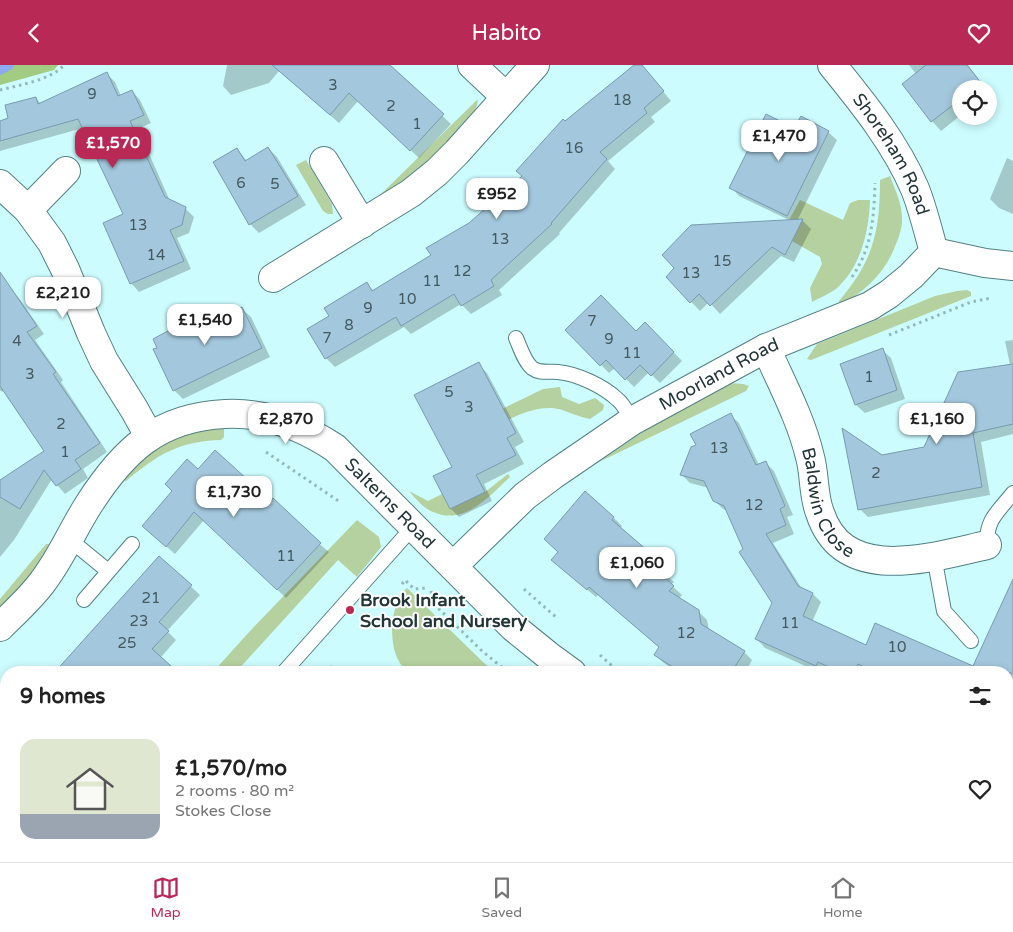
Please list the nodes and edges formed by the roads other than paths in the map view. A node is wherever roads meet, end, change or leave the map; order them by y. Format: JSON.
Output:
{"nodes":[{"id":1,"x":472,"y":65,"type":"edge"},
{"id":2,"x":535,"y":65,"type":"edge"},
{"id":3,"x":832,"y":65,"type":"edge"},
{"id":4,"x":506,"y":97,"type":"junction"},
{"id":5,"x":324,"y":161,"type":"dead end"},
{"id":6,"x":66,"y":171,"type":"dead end"},
{"id":7,"x":0,"y":184,"type":"edge"},
{"id":8,"x":28,"y":210,"type":"junction"},
{"id":9,"x":362,"y":224,"type":"junction"},
{"id":10,"x":934,"y":251,"type":"junction"},
{"id":11,"x":1013,"y":266,"type":"edge"},
{"id":12,"x":273,"y":278,"type":"dead end"},
{"id":13,"x":516,"y":337,"type":"dead end"},
{"id":14,"x":766,"y":348,"type":"junction"},
{"id":15,"x":632,"y":421,"type":"junction"},
{"id":16,"x":148,"y":436,"type":"junction"},
{"id":17,"x":1013,"y":493,"type":"edge"},
{"id":18,"x":413,"y":527,"type":"junction"},
{"id":19,"x":69,"y":539,"type":"junction"},
{"id":20,"x":132,"y":544,"type":"dead end"},
{"id":21,"x":987,"y":545,"type":"joint"},
{"id":22,"x":934,"y":556,"type":"junction"},
{"id":23,"x":453,"y":566,"type":"junction"},
{"id":24,"x":108,"y":571,"type":"junction"},
{"id":25,"x":84,"y":600,"type":"dead end"},
{"id":26,"x":0,"y":627,"type":"edge"},
{"id":27,"x":970,"y":641,"type":"dead end"},
{"id":28,"x":289,"y":666,"type":"edge"},
{"id":29,"x":562,"y":666,"type":"edge"}],
"edges":[{"from":1,"to":4,"type":"street"},
{"from":2,"to":4,"type":"street"},
{"from":3,"to":10,"type":"street","name":"Shoreham Road"},
{"from":4,"to":9,"type":"street"},
{"from":5,"to":9,"type":"street"},
{"from":6,"to":8,"type":"street"},
{"from":7,"to":8,"type":"street"},
{"from":8,"to":16,"type":"street"},
{"from":9,"to":12,"type":"street"},
{"from":10,"to":11,"type":"street"},
{"from":10,"to":14,"type":"street","name":"Moorland Road"},
{"from":13,"to":15,"type":"lane"},
{"from":14,"to":15,"type":"street","name":"Moorland Road"},
{"from":14,"to":22,"type":"street","name":"Baldwin Close"},
{"from":15,"to":23,"type":"street","name":"Moorland Road"},
{"from":16,"to":18,"type":"street","name":"Salterns Road"},
{"from":16,"to":19,"type":"street","name":"Salterns Road"},
{"from":17,"to":21,"type":"lane"},
{"from":18,"to":23,"type":"street","name":"Salterns Road"},
{"from":18,"to":28,"type":"lane"},
{"from":19,"to":24,"type":"lane"},
{"from":19,"to":26,"type":"street","name":"Salterns Road"},
{"from":20,"to":24,"type":"lane"},
{"from":21,"to":22,"type":"street","name":"Baldwin Close"},
{"from":22,"to":27,"type":"lane"},
{"from":23,"to":29,"type":"street","name":"Salterns Road"},
{"from":24,"to":25,"type":"lane"}]}
